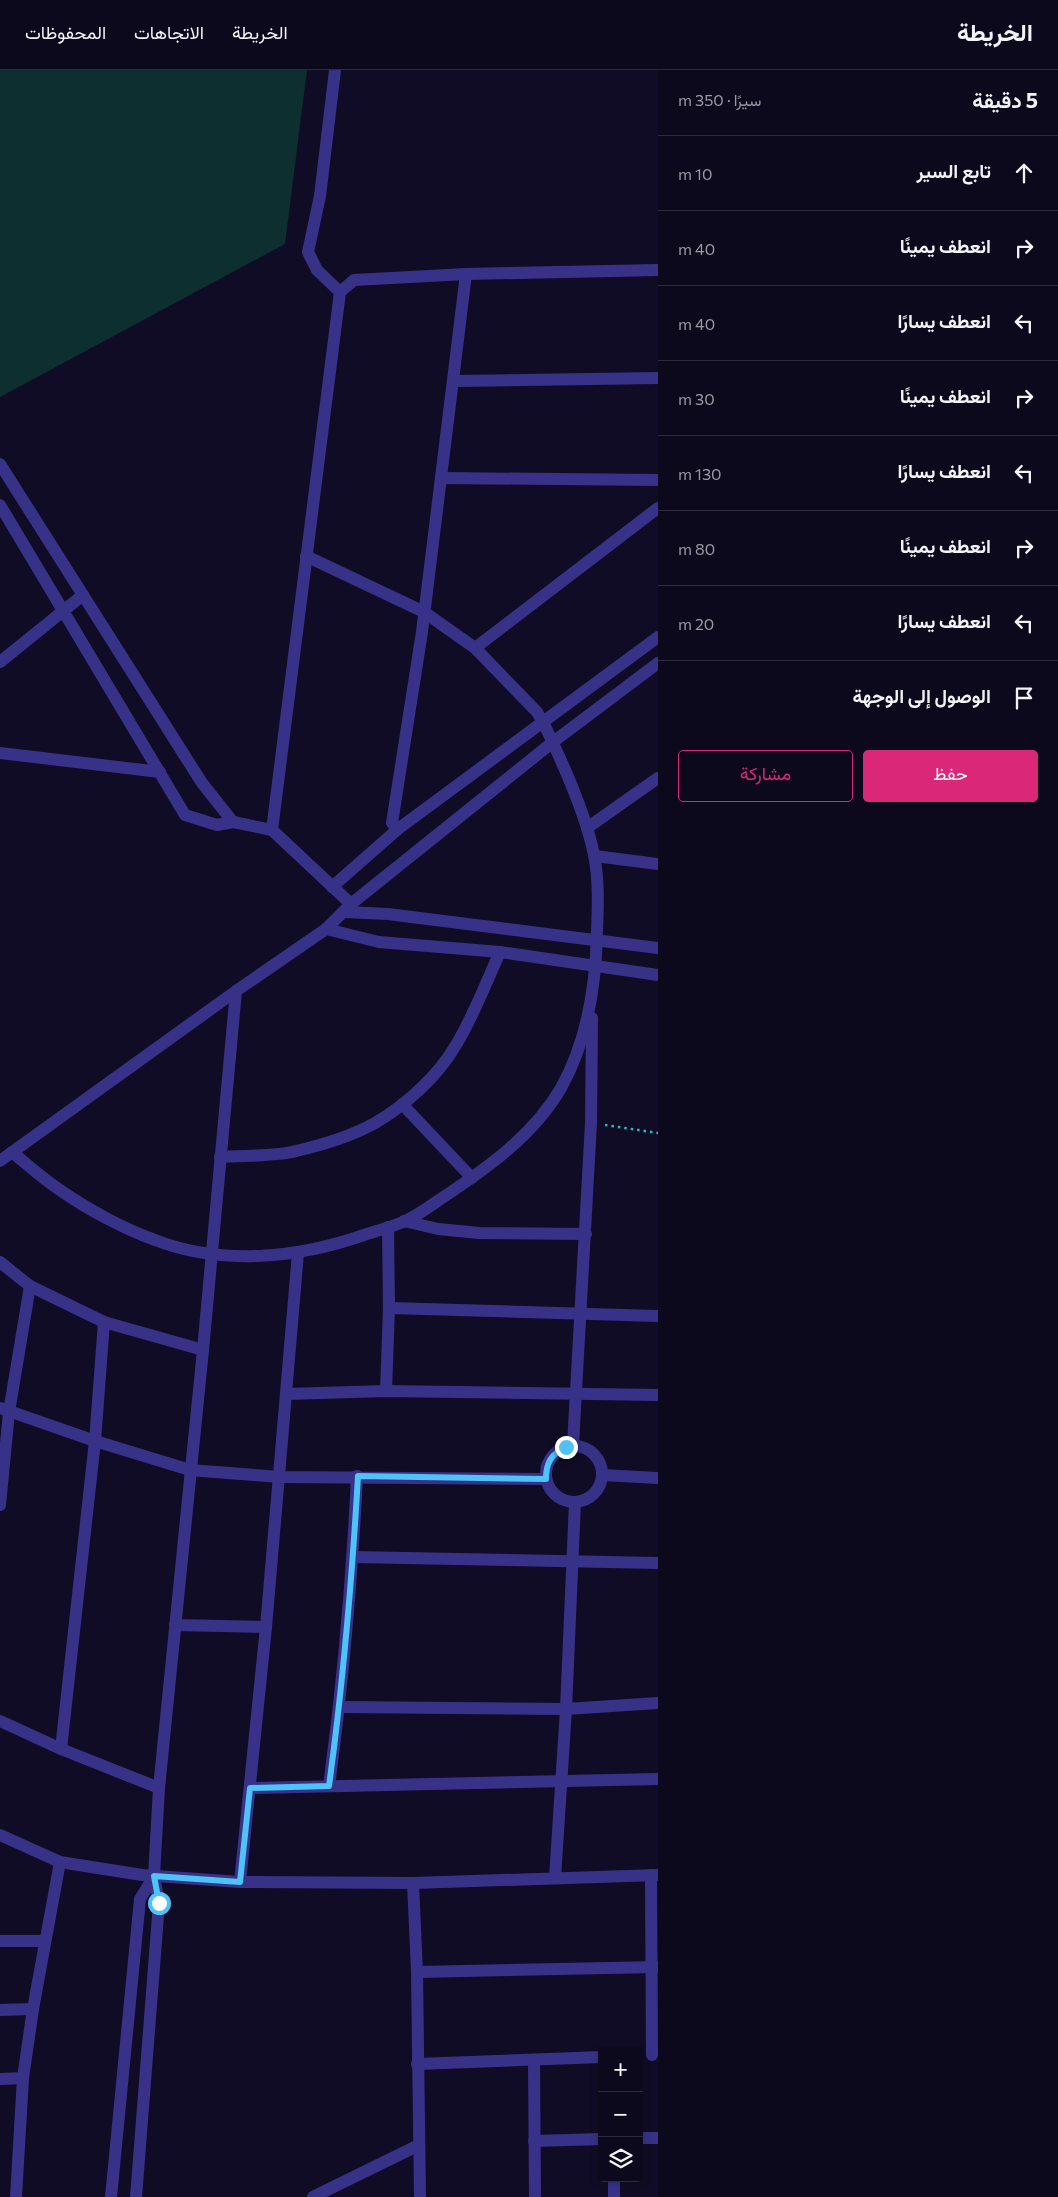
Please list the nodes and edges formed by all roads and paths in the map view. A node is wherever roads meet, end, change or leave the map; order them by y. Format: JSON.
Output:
{"nodes":[{"id":1,"x":335,"y":70,"type":"edge"},
{"id":2,"x":658,"y":270,"type":"edge"},
{"id":3,"x":466,"y":274,"type":"junction"},
{"id":4,"x":340,"y":292,"type":"junction"},
{"id":5,"x":658,"y":378,"type":"edge"},
{"id":6,"x":453,"y":380,"type":"junction"},
{"id":7,"x":0,"y":464,"type":"edge"},
{"id":8,"x":441,"y":478,"type":"junction"},
{"id":9,"x":658,"y":480,"type":"edge"},
{"id":10,"x":0,"y":505,"type":"edge"},
{"id":11,"x":658,"y":508,"type":"edge"},
{"id":12,"x":306,"y":556,"type":"junction"},
{"id":13,"x":83,"y":595,"type":"junction"},
{"id":14,"x":63,"y":610,"type":"junction"},
{"id":15,"x":424,"y":612,"type":"junction"},
{"id":16,"x":658,"y":637,"type":"edge"},
{"id":17,"x":475,"y":648,"type":"junction"},
{"id":18,"x":0,"y":662,"type":"edge"},
{"id":19,"x":658,"y":663,"type":"edge"},
{"id":20,"x":543,"y":722,"type":"junction"},
{"id":21,"x":553,"y":742,"type":"junction"},
{"id":22,"x":0,"y":753,"type":"edge"},
{"id":23,"x":160,"y":772,"type":"junction"},
{"id":24,"x":658,"y":778,"type":"edge"},
{"id":25,"x":233,"y":822,"type":"junction"},
{"id":26,"x":587,"y":828,"type":"junction"},
{"id":27,"x":398,"y":829,"type":"junction"},
{"id":28,"x":272,"y":830,"type":"junction"},
{"id":29,"x":595,"y":856,"type":"junction"},
{"id":30,"x":658,"y":864,"type":"edge"},
{"id":31,"x":332,"y":887,"type":"junction"},
{"id":32,"x":348,"y":908,"type":"junction"},
{"id":33,"x":326,"y":929,"type":"junction"},
{"id":34,"x":597,"y":939,"type":"junction"},
{"id":35,"x":658,"y":948,"type":"edge"},
{"id":36,"x":500,"y":952,"type":"junction"},
{"id":37,"x":597,"y":965,"type":"junction"},
{"id":38,"x":658,"y":975,"type":"edge"},
{"id":39,"x":236,"y":991,"type":"junction"},
{"id":40,"x":592,"y":1005,"type":"junction"},
{"id":41,"x":402,"y":1104,"type":"junction"},
{"id":42,"x":591,"y":1123,"type":"junction"},
{"id":43,"x":658,"y":1133,"type":"edge"},
{"id":44,"x":12,"y":1152,"type":"junction"},
{"id":45,"x":220,"y":1157,"type":"junction"},
{"id":46,"x":0,"y":1161,"type":"edge"},
{"id":47,"x":472,"y":1178,"type":"junction"},
{"id":48,"x":404,"y":1221,"type":"junction"},
{"id":49,"x":388,"y":1227,"type":"junction"},
{"id":50,"x":586,"y":1234,"type":"junction"},
{"id":51,"x":298,"y":1253,"type":"junction"},
{"id":52,"x":211,"y":1255,"type":"junction"},
{"id":53,"x":3,"y":1269,"type":"edge"},
{"id":54,"x":30,"y":1286,"type":"junction"},
{"id":55,"x":389,"y":1308,"type":"junction"},
{"id":56,"x":580,"y":1313,"type":"junction"},
{"id":57,"x":658,"y":1316,"type":"edge"},
{"id":58,"x":104,"y":1322,"type":"junction"},
{"id":59,"x":203,"y":1350,"type":"junction"},
{"id":60,"x":386,"y":1391,"type":"junction"},
{"id":61,"x":576,"y":1392,"type":"junction"},
{"id":62,"x":287,"y":1394,"type":"junction"},
{"id":63,"x":658,"y":1395,"type":"edge"},
{"id":64,"x":4,"y":1410,"type":"edge"},
{"id":65,"x":95,"y":1441,"type":"junction"},
{"id":66,"x":573,"y":1445,"type":"junction"},
{"id":67,"x":190,"y":1470,"type":"junction"},
{"id":68,"x":602,"y":1475,"type":"junction"},
{"id":69,"x":358,"y":1476,"type":"junction"},
{"id":70,"x":280,"y":1477,"type":"junction"},
{"id":71,"x":658,"y":1478,"type":"edge"},
{"id":72,"x":546,"y":1479,"type":"junction"},
{"id":73,"x":575,"y":1502,"type":"junction"},
{"id":74,"x":0,"y":1505,"type":"edge"},
{"id":75,"x":353,"y":1557,"type":"junction"},
{"id":76,"x":574,"y":1561,"type":"junction"},
{"id":77,"x":658,"y":1563,"type":"edge"},
{"id":78,"x":175,"y":1625,"type":"junction"},
{"id":79,"x":266,"y":1627,"type":"junction"},
{"id":80,"x":658,"y":1703,"type":"edge"},
{"id":81,"x":340,"y":1706,"type":"junction"},
{"id":82,"x":566,"y":1709,"type":"junction"},
{"id":83,"x":0,"y":1721,"type":"edge"},
{"id":84,"x":61,"y":1749,"type":"junction"},
{"id":85,"x":658,"y":1779,"type":"edge"},
{"id":86,"x":561,"y":1781,"type":"junction"},
{"id":87,"x":329,"y":1786,"type":"junction"},
{"id":88,"x":159,"y":1788,"type":"junction"},
{"id":89,"x":250,"y":1788,"type":"junction"},
{"id":90,"x":0,"y":1834,"type":"edge"},
{"id":91,"x":60,"y":1862,"type":"junction"},
{"id":92,"x":655,"y":1875,"type":"edge"},
{"id":93,"x":154,"y":1876,"type":"junction"},
{"id":94,"x":555,"y":1878,"type":"junction"},
{"id":95,"x":240,"y":1882,"type":"junction"},
{"id":96,"x":413,"y":1883,"type":"junction"},
{"id":97,"x":0,"y":1941,"type":"edge"},
{"id":98,"x":45,"y":1941,"type":"junction"},
{"id":99,"x":655,"y":1967,"type":"edge"},
{"id":100,"x":417,"y":1972,"type":"junction"},
{"id":101,"x":33,"y":2009,"type":"junction"},
{"id":102,"x":0,"y":2010,"type":"edge"},
{"id":103,"x":650,"y":2055,"type":"edge"},
{"id":104,"x":598,"y":2057,"type":"edge"},
{"id":105,"x":534,"y":2060,"type":"junction"},
{"id":106,"x":417,"y":2064,"type":"junction"},
{"id":107,"x":23,"y":2078,"type":"junction"},
{"id":108,"x":0,"y":2079,"type":"edge"},
{"id":109,"x":121,"y":2092,"type":"junction"},
{"id":110,"x":144,"y":2095,"type":"junction"},
{"id":111,"x":643,"y":2138,"type":"edge"},
{"id":112,"x":658,"y":2138,"type":"edge"},
{"id":113,"x":598,"y":2139,"type":"edge"},
{"id":114,"x":534,"y":2142,"type":"junction"},
{"id":115,"x":419,"y":2146,"type":"junction"},
{"id":116,"x":614,"y":2182,"type":"edge"},
{"id":117,"x":16,"y":2197,"type":"edge"},
{"id":118,"x":111,"y":2197,"type":"edge"},
{"id":119,"x":136,"y":2197,"type":"edge"},
{"id":120,"x":313,"y":2197,"type":"edge"},
{"id":121,"x":420,"y":2197,"type":"edge"},
{"id":122,"x":536,"y":2197,"type":"edge"},
{"id":123,"x":614,"y":2197,"type":"edge"}],
"edges":[{"from":1,"to":4,"type":"street"},
{"from":2,"to":3,"type":"street"},
{"from":3,"to":4,"type":"street"},
{"from":3,"to":6,"type":"street"},
{"from":4,"to":12,"type":"street"},
{"from":5,"to":6,"type":"street"},
{"from":6,"to":8,"type":"street"},
{"from":7,"to":13,"type":"street"},
{"from":8,"to":9,"type":"street"},
{"from":8,"to":15,"type":"street"},
{"from":10,"to":14,"type":"street"},
{"from":11,"to":17,"type":"street"},
{"from":12,"to":15,"type":"street"},
{"from":12,"to":28,"type":"street"},
{"from":13,"to":14,"type":"street"},
{"from":13,"to":25,"type":"street"},
{"from":14,"to":18,"type":"street"},
{"from":14,"to":23,"type":"street"},
{"from":15,"to":17,"type":"street"},
{"from":15,"to":27,"type":"street"},
{"from":16,"to":20,"type":"street"},
{"from":17,"to":20,"type":"street"},
{"from":19,"to":21,"type":"street"},
{"from":20,"to":21,"type":"street"},
{"from":20,"to":27,"type":"street"},
{"from":21,"to":26,"type":"street"},
{"from":21,"to":32,"type":"street"},
{"from":22,"to":23,"type":"street"},
{"from":23,"to":25,"type":"street"},
{"from":24,"to":26,"type":"street"},
{"from":25,"to":28,"type":"street"},
{"from":26,"to":29,"type":"street"},
{"from":27,"to":31,"type":"street"},
{"from":28,"to":31,"type":"street"},
{"from":29,"to":30,"type":"street"},
{"from":29,"to":34,"type":"street"},
{"from":31,"to":32,"type":"street"},
{"from":32,"to":33,"type":"street"},
{"from":32,"to":34,"type":"street"},
{"from":33,"to":36,"type":"street"},
{"from":33,"to":39,"type":"street"},
{"from":34,"to":35,"type":"street"},
{"from":34,"to":37,"type":"street"},
{"from":36,"to":37,"type":"street"},
{"from":36,"to":41,"type":"street"},
{"from":37,"to":38,"type":"street"},
{"from":37,"to":40,"type":"street"},
{"from":39,"to":44,"type":"street"},
{"from":39,"to":45,"type":"street"},
{"from":40,"to":42,"type":"street"},
{"from":40,"to":47,"type":"street"},
{"from":41,"to":45,"type":"street"},
{"from":41,"to":47,"type":"street"},
{"from":42,"to":43,"type":"path"},
{"from":42,"to":50,"type":"street"},
{"from":44,"to":46,"type":"street"},
{"from":44,"to":52,"type":"street"},
{"from":45,"to":52,"type":"street"},
{"from":47,"to":48,"type":"street"},
{"from":48,"to":49,"type":"street"},
{"from":48,"to":50,"type":"street"},
{"from":49,"to":51,"type":"street"},
{"from":49,"to":55,"type":"street"},
{"from":50,"to":56,"type":"street"},
{"from":51,"to":52,"type":"street"},
{"from":51,"to":62,"type":"street"},
{"from":52,"to":59,"type":"street"},
{"from":53,"to":54,"type":"street"},
{"from":54,"to":58,"type":"street"},
{"from":54,"to":64,"type":"street"},
{"from":55,"to":56,"type":"street"},
{"from":55,"to":60,"type":"street"},
{"from":56,"to":57,"type":"street"},
{"from":56,"to":61,"type":"street"},
{"from":58,"to":59,"type":"street"},
{"from":58,"to":65,"type":"street"},
{"from":59,"to":67,"type":"street"},
{"from":60,"to":61,"type":"street"},
{"from":60,"to":62,"type":"street"},
{"from":61,"to":63,"type":"street"},
{"from":61,"to":66,"type":"street"},
{"from":62,"to":70,"type":"street"},
{"from":64,"to":65,"type":"street"},
{"from":64,"to":74,"type":"street"},
{"from":65,"to":67,"type":"street"},
{"from":65,"to":84,"type":"street"},
{"from":66,"to":68,"type":"street"},
{"from":66,"to":72,"type":"street"},
{"from":67,"to":70,"type":"street"},
{"from":67,"to":78,"type":"street"},
{"from":68,"to":71,"type":"street"},
{"from":68,"to":73,"type":"street"},
{"from":69,"to":70,"type":"street"},
{"from":69,"to":72,"type":"street"},
{"from":69,"to":75,"type":"street"},
{"from":70,"to":79,"type":"street"},
{"from":72,"to":73,"type":"street"},
{"from":73,"to":76,"type":"street"},
{"from":75,"to":76,"type":"street"},
{"from":75,"to":81,"type":"street"},
{"from":76,"to":77,"type":"street"},
{"from":76,"to":82,"type":"street"},
{"from":78,"to":79,"type":"street"},
{"from":78,"to":88,"type":"street"},
{"from":79,"to":89,"type":"street"},
{"from":80,"to":82,"type":"street"},
{"from":81,"to":82,"type":"street"},
{"from":81,"to":87,"type":"street"},
{"from":82,"to":86,"type":"street"},
{"from":83,"to":84,"type":"street"},
{"from":84,"to":88,"type":"street"},
{"from":85,"to":86,"type":"street"},
{"from":86,"to":87,"type":"street"},
{"from":86,"to":94,"type":"street"},
{"from":87,"to":89,"type":"street"},
{"from":88,"to":93,"type":"street"},
{"from":89,"to":95,"type":"street"},
{"from":90,"to":91,"type":"street"},
{"from":91,"to":93,"type":"street"},
{"from":91,"to":98,"type":"street"},
{"from":92,"to":94,"type":"street"},
{"from":92,"to":99,"type":"street"},
{"from":93,"to":95,"type":"street"},
{"from":93,"to":109,"type":"street"},
{"from":93,"to":110,"type":"street"},
{"from":94,"to":96,"type":"street"},
{"from":95,"to":96,"type":"street"},
{"from":96,"to":100,"type":"street"},
{"from":97,"to":98,"type":"street"},
{"from":98,"to":101,"type":"street"},
{"from":99,"to":100,"type":"street"},
{"from":99,"to":103,"type":"street"},
{"from":100,"to":106,"type":"street"},
{"from":101,"to":102,"type":"street"},
{"from":101,"to":107,"type":"street"},
{"from":104,"to":105,"type":"street"},
{"from":105,"to":106,"type":"street"},
{"from":105,"to":114,"type":"street"},
{"from":106,"to":115,"type":"street"},
{"from":107,"to":108,"type":"street"},
{"from":107,"to":117,"type":"street"},
{"from":109,"to":110,"type":"street"},
{"from":109,"to":118,"type":"street"},
{"from":110,"to":119,"type":"street"},
{"from":111,"to":112,"type":"street"},
{"from":113,"to":114,"type":"street"},
{"from":114,"to":122,"type":"street"},
{"from":115,"to":120,"type":"street"},
{"from":115,"to":121,"type":"street"},
{"from":116,"to":123,"type":"street"}]}
